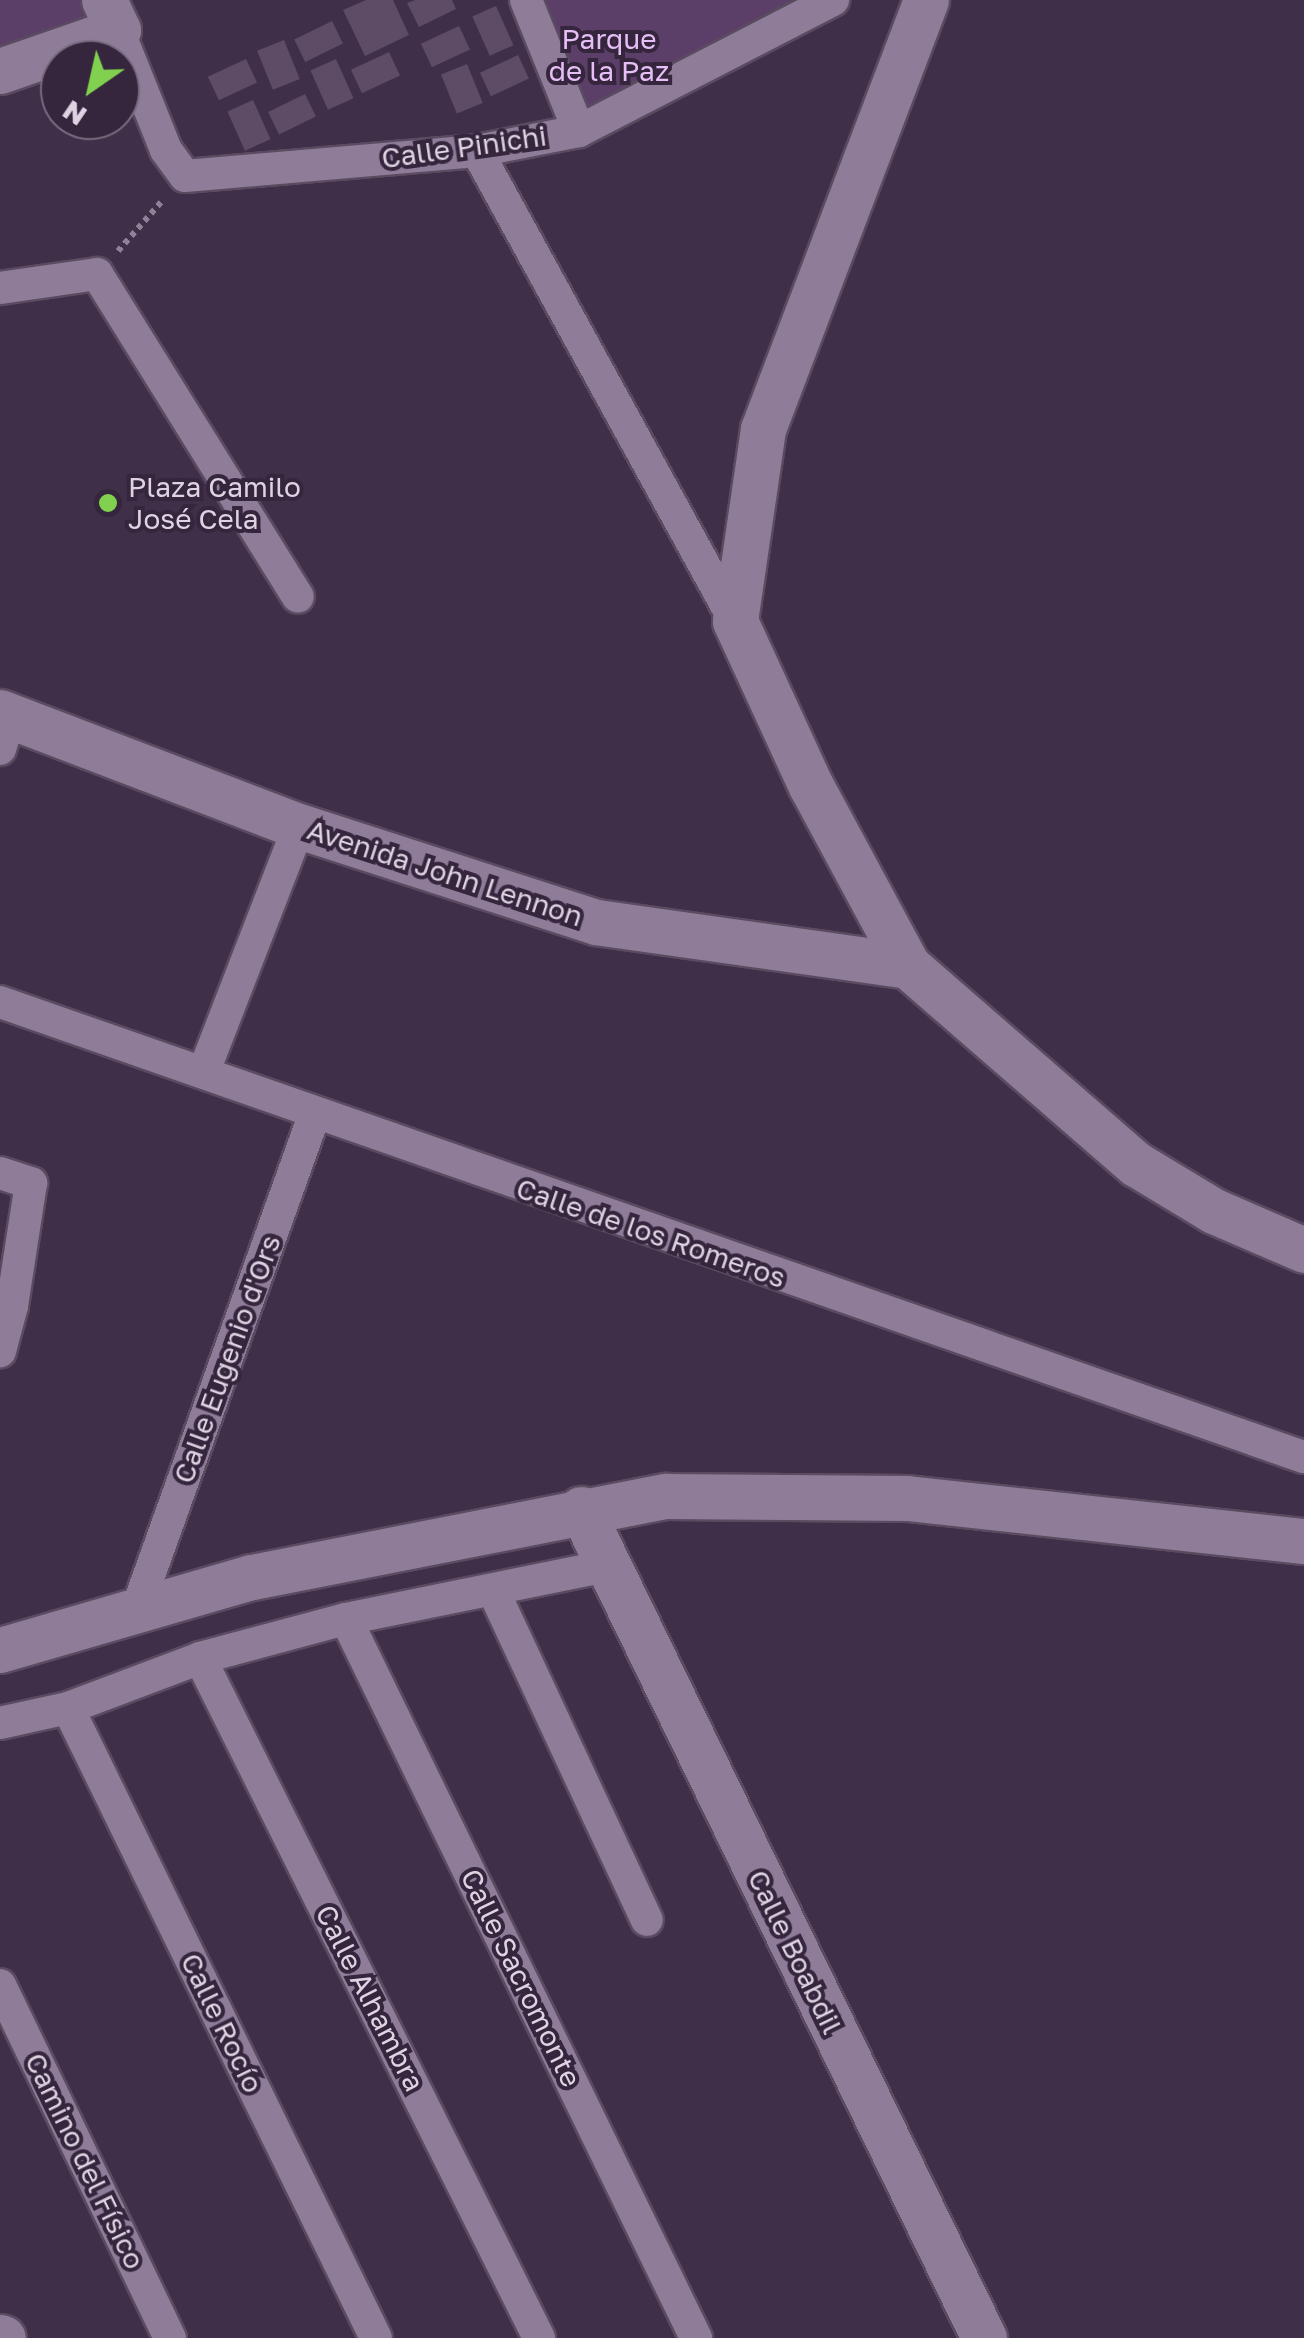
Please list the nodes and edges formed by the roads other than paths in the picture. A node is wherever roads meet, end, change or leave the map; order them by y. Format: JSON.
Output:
{"nodes":[{"id":1,"x":526,"y":0,"type":"edge"},
{"id":2,"x":833,"y":0,"type":"edge"},
{"id":3,"x":926,"y":0,"type":"edge"},
{"id":4,"x":111,"y":15,"type":"edge"},
{"id":5,"x":0,"y":71,"type":"edge"},
{"id":6,"x":580,"y":131,"type":"junction"},
{"id":7,"x":477,"y":151,"type":"junction"},
{"id":8,"x":0,"y":288,"type":"edge"},
{"id":9,"x":298,"y":597,"type":"dead end"},
{"id":10,"x":734,"y":621,"type":"junction"},
{"id":11,"x":4,"y":725,"type":"edge"},
{"id":12,"x":299,"y":826,"type":"junction"},
{"id":13,"x":908,"y":966,"type":"junction"},
{"id":14,"x":0,"y":1002,"type":"edge"},
{"id":15,"x":204,"y":1071,"type":"junction"},
{"id":16,"x":316,"y":1113,"type":"junction"},
{"id":17,"x":16,"y":1178,"type":"edge"},
{"id":18,"x":1304,"y":1250,"type":"edge"},
{"id":19,"x":6,"y":1301,"type":"edge"},
{"id":20,"x":0,"y":1351,"type":"edge"},
{"id":21,"x":1304,"y":1458,"type":"edge"},
{"id":22,"x":581,"y":1508,"type":"junction"},
{"id":23,"x":1304,"y":1541,"type":"edge"},
{"id":24,"x":607,"y":1566,"type":"junction"},
{"id":25,"x":494,"y":1590,"type":"junction"},
{"id":26,"x":138,"y":1606,"type":"junction"},
{"id":27,"x":346,"y":1618,"type":"junction"},
{"id":28,"x":0,"y":1650,"type":"edge"},
{"id":29,"x":200,"y":1658,"type":"junction"},
{"id":30,"x":68,"y":1708,"type":"junction"},
{"id":31,"x":0,"y":1722,"type":"edge"},
{"id":32,"x":647,"y":1920,"type":"dead end"},
{"id":33,"x":0,"y":1985,"type":"edge"},
{"id":34,"x":170,"y":2338,"type":"edge"},
{"id":35,"x":376,"y":2338,"type":"edge"},
{"id":36,"x":540,"y":2338,"type":"edge"},
{"id":37,"x":696,"y":2338,"type":"edge"},
{"id":38,"x":984,"y":2338,"type":"edge"}],
"edges":[{"from":1,"to":6,"type":"street"},
{"from":2,"to":6,"type":"street","name":"Calle Pinichi"},
{"from":3,"to":10,"type":"street"},
{"from":4,"to":5,"type":"street"},
{"from":4,"to":7,"type":"street","name":"Calle Pinichi"},
{"from":6,"to":7,"type":"street","name":"Calle Pinichi"},
{"from":7,"to":10,"type":"street"},
{"from":8,"to":9,"type":"street"},
{"from":10,"to":13,"type":"street"},
{"from":11,"to":12,"type":"street","name":"Avenida John Lennon"},
{"from":12,"to":13,"type":"street","name":"Avenida John Lennon"},
{"from":12,"to":15,"type":"street"},
{"from":13,"to":18,"type":"street"},
{"from":14,"to":15,"type":"street","name":"Calle de los Romeros"},
{"from":15,"to":16,"type":"street","name":"Calle de los Romeros"},
{"from":16,"to":21,"type":"street","name":"Calle de los Romeros"},
{"from":16,"to":26,"type":"street","name":"Calle Eugenio d'Ors"},
{"from":17,"to":19,"type":"street"},
{"from":19,"to":20,"type":"street"},
{"from":22,"to":23,"type":"street"},
{"from":22,"to":24,"type":"street","name":"Calle Boabdil"},
{"from":22,"to":26,"type":"street"},
{"from":24,"to":25,"type":"street"},
{"from":24,"to":38,"type":"street","name":"Calle Boabdil"},
{"from":25,"to":27,"type":"street"},
{"from":25,"to":32,"type":"street"},
{"from":26,"to":28,"type":"street"},
{"from":27,"to":29,"type":"street"},
{"from":27,"to":37,"type":"street","name":"Calle Sacromonte"},
{"from":29,"to":30,"type":"street"},
{"from":29,"to":36,"type":"street","name":"Calle Alhambra"},
{"from":30,"to":31,"type":"street"},
{"from":30,"to":35,"type":"street","name":"Calle Rocío"},
{"from":33,"to":34,"type":"street","name":"Camino del Físico"}]}
